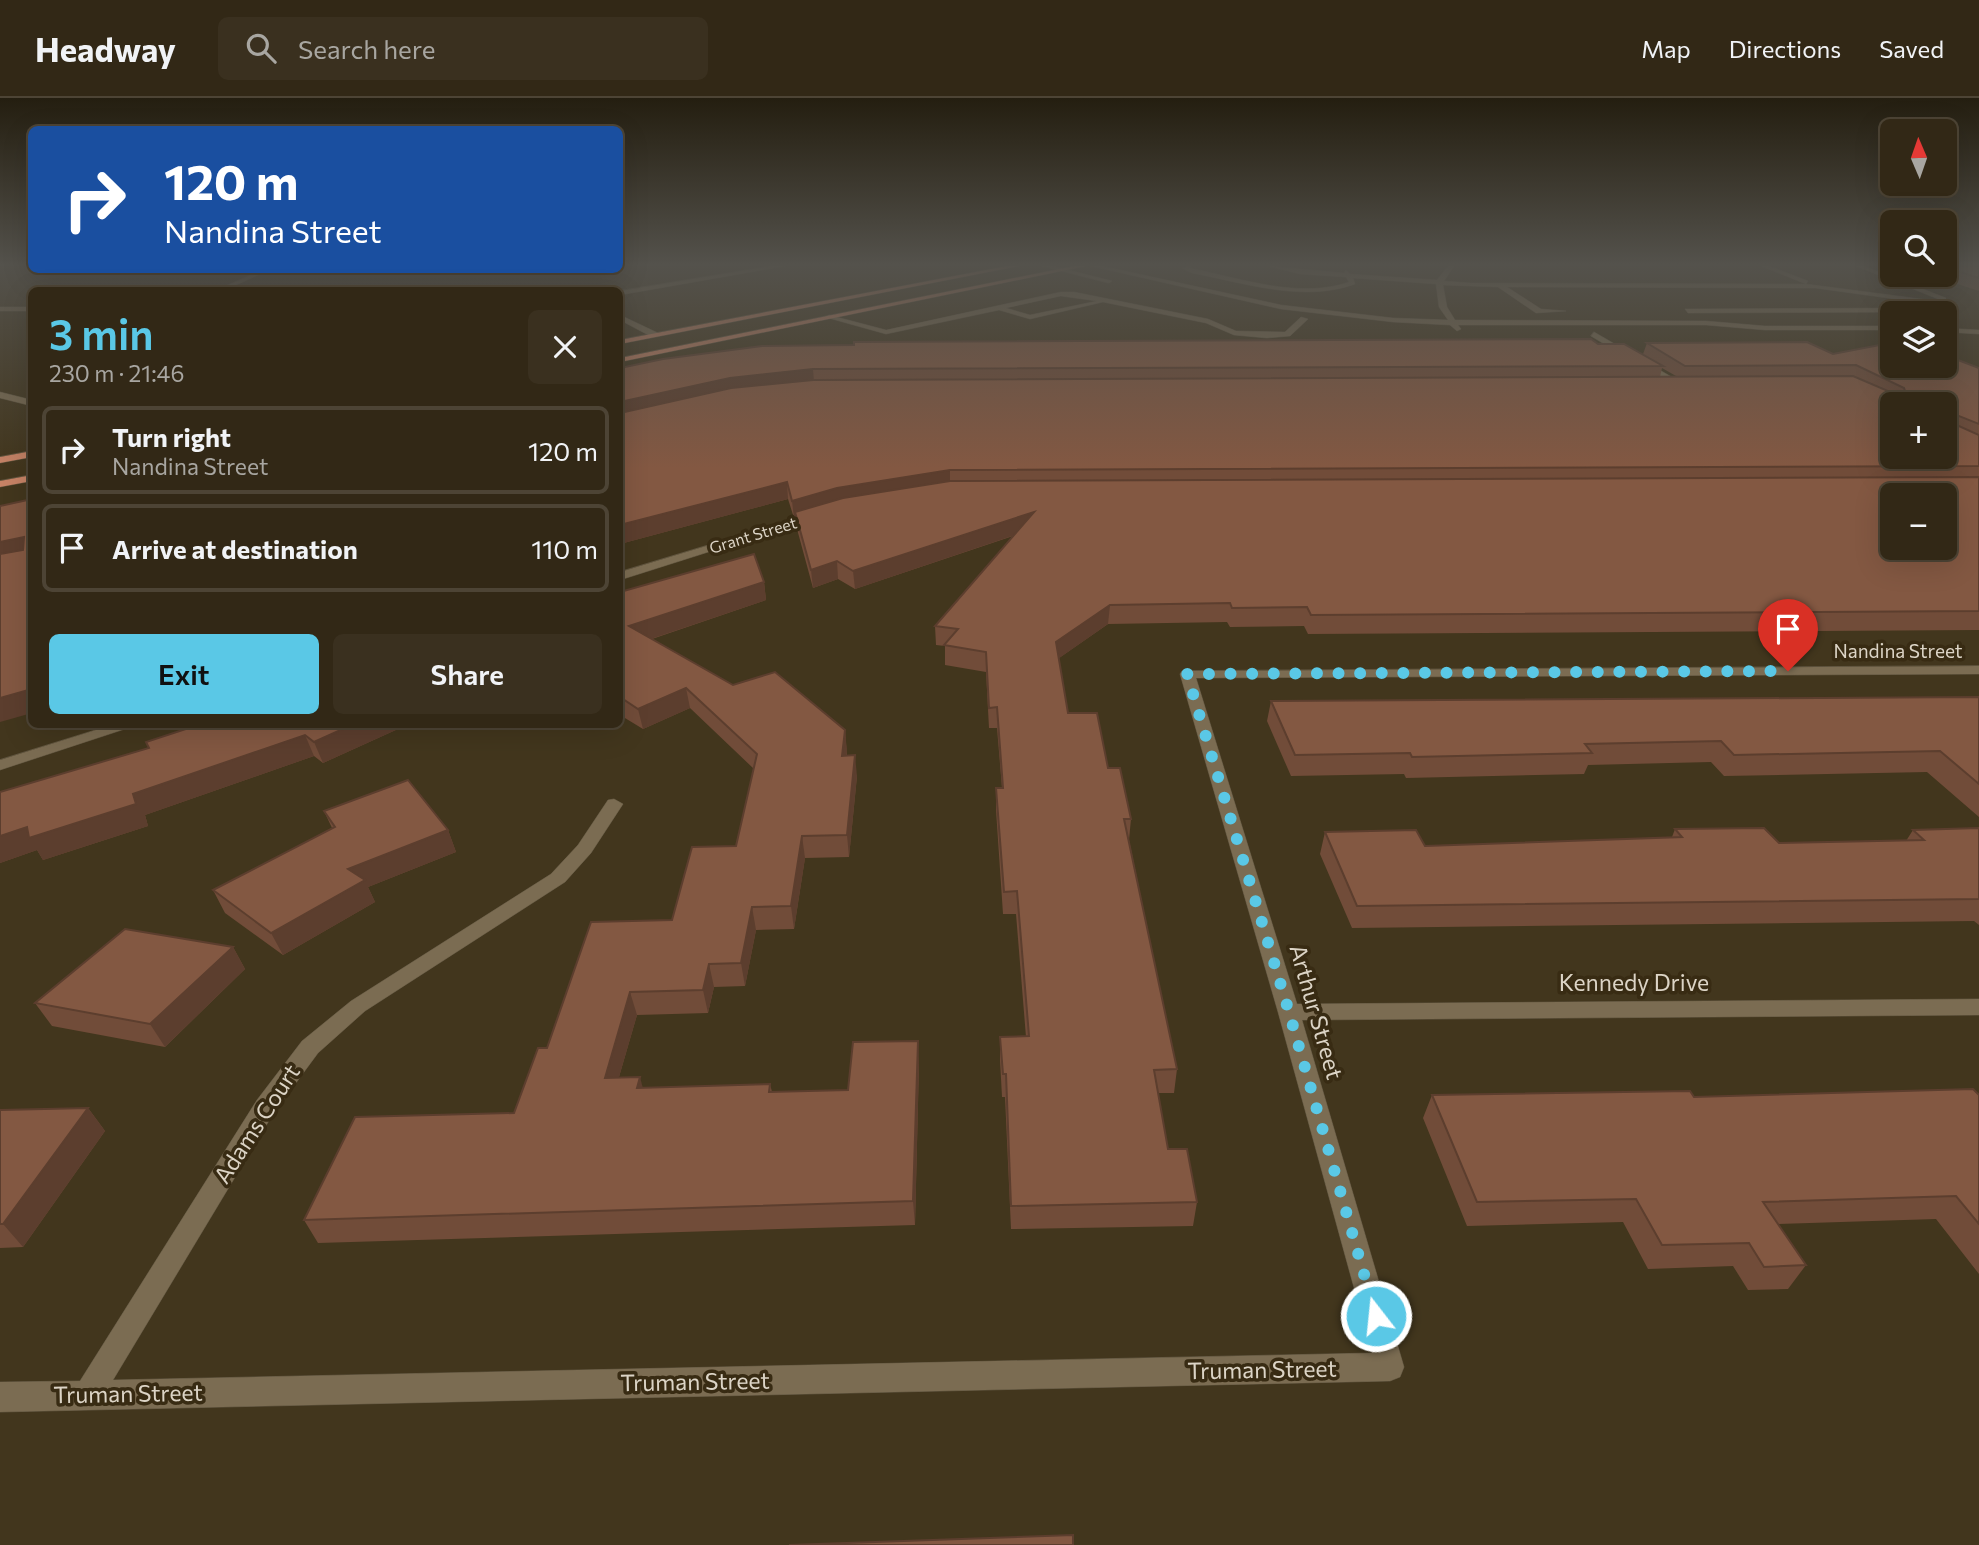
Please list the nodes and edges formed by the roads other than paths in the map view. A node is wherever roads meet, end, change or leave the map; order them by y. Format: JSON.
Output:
{"nodes":[{"id":1,"x":653,"y":334,"type":"edge"},
{"id":2,"x":664,"y":334,"type":"edge"},
{"id":3,"x":749,"y":334,"type":"edge"},
{"id":4,"x":1240,"y":334,"type":"edge"},
{"id":5,"x":1288,"y":334,"type":"edge"},
{"id":6,"x":1522,"y":334,"type":"edge"},
{"id":7,"x":1541,"y":334,"type":"dead end"},
{"id":8,"x":1583,"y":334,"type":"dead end"},
{"id":9,"x":1594,"y":334,"type":"junction"},
{"id":10,"x":1608,"y":334,"type":"dead end"},
{"id":11,"x":1649,"y":334,"type":"dead end"},
{"id":12,"x":1688,"y":334,"type":"edge"},
{"id":13,"x":656,"y":335,"type":"junction"},
{"id":14,"x":623,"y":341,"type":"edge"},
{"id":15,"x":623,"y":359,"type":"edge"},
{"id":16,"x":1651,"y":385,"type":"edge"},
{"id":17,"x":1679,"y":385,"type":"junction"},
{"id":18,"x":1692,"y":385,"type":"edge"},
{"id":19,"x":28,"y":395,"type":"edge"},
{"id":20,"x":0,"y":397,"type":"edge"},
{"id":21,"x":12,"y":397,"type":"junction"},
{"id":22,"x":28,"y":402,"type":"edge"},
{"id":23,"x":28,"y":455,"type":"edge"},
{"id":24,"x":0,"y":460,"type":"edge"},
{"id":25,"x":28,"y":479,"type":"edge"},
{"id":26,"x":0,"y":484,"type":"edge"},
{"id":27,"x":832,"y":511,"type":"edge"},
{"id":28,"x":623,"y":575,"type":"edge"},
{"id":29,"x":1979,"y":670,"type":"edge"},
{"id":30,"x":1187,"y":674,"type":"joint"},
{"id":31,"x":120,"y":728,"type":"edge"},
{"id":32,"x":0,"y":765,"type":"edge"},
{"id":33,"x":614,"y":804,"type":"dead end"},
{"id":34,"x":1979,"y":1007,"type":"edge"},
{"id":35,"x":1289,"y":1012,"type":"junction"},
{"id":36,"x":1390,"y":1367,"type":"joint"},
{"id":37,"x":88,"y":1395,"type":"junction"},
{"id":38,"x":0,"y":1397,"type":"edge"}],
"edges":[{"from":1,"to":13,"type":"street"},
{"from":2,"to":13,"type":"main road"},
{"from":3,"to":15,"type":"main road"},
{"from":4,"to":5,"type":"street"},
{"from":6,"to":7,"type":"street"},
{"from":8,"to":9,"type":"street"},
{"from":9,"to":10,"type":"street"},
{"from":9,"to":17,"type":"street"},
{"from":11,"to":12,"type":"street"},
{"from":13,"to":14,"type":"main road"},
{"from":16,"to":17,"type":"street"},
{"from":17,"to":18,"type":"street"},
{"from":19,"to":21,"type":"street"},
{"from":20,"to":21,"type":"street"},
{"from":21,"to":22,"type":"street"},
{"from":23,"to":24,"type":"main road"},
{"from":25,"to":26,"type":"main road"},
{"from":27,"to":28,"type":"street","name":"Grant Street"},
{"from":29,"to":30,"type":"street","name":"Nandina Street"},
{"from":30,"to":35,"type":"street","name":"Arthur Street"},
{"from":31,"to":32,"type":"street"},
{"from":33,"to":37,"type":"street","name":"Adams Court"},
{"from":34,"to":35,"type":"street","name":"Kennedy Drive"},
{"from":35,"to":36,"type":"street","name":"Arthur Street"},
{"from":36,"to":37,"type":"street","name":"Truman Street"},
{"from":37,"to":38,"type":"street","name":"Truman Street"}]}
